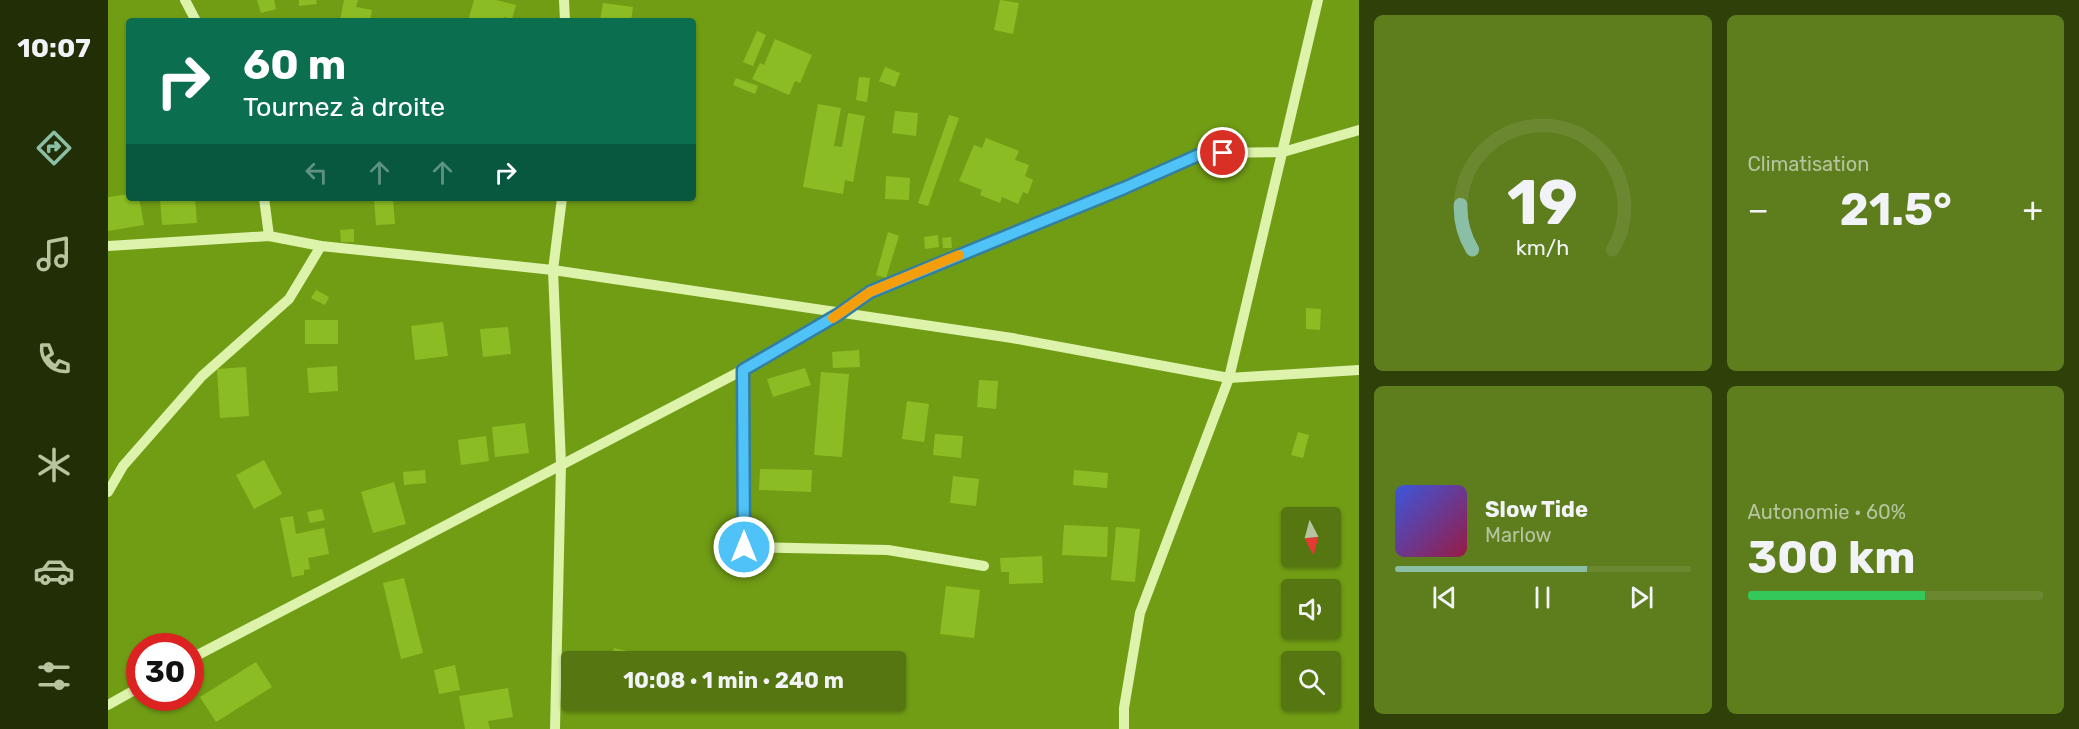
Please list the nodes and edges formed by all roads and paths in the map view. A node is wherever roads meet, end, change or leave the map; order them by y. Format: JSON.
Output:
{"nodes":[{"id":1,"x":185,"y":0,"type":"edge"},
{"id":2,"x":564,"y":0,"type":"edge"},
{"id":3,"x":1318,"y":0,"type":"edge"},
{"id":4,"x":194,"y":18,"type":"edge"},
{"id":5,"x":565,"y":18,"type":"edge"},
{"id":6,"x":1359,"y":130,"type":"edge"},
{"id":7,"x":1283,"y":152,"type":"junction"},
{"id":8,"x":264,"y":201,"type":"edge"},
{"id":9,"x":562,"y":201,"type":"edge"},
{"id":10,"x":269,"y":236,"type":"junction"},
{"id":11,"x":108,"y":246,"type":"edge"},
{"id":12,"x":321,"y":246,"type":"junction"},
{"id":13,"x":553,"y":270,"type":"junction"},
{"id":14,"x":839,"y":314,"type":"junction"},
{"id":15,"x":743,"y":370,"type":"junction"},
{"id":16,"x":1359,"y":370,"type":"edge"},
{"id":17,"x":1229,"y":378,"type":"junction"},
{"id":18,"x":561,"y":464,"type":"junction"},
{"id":19,"x":108,"y":492,"type":"edge"},
{"id":20,"x":984,"y":566,"type":"dead end"},
{"id":21,"x":204,"y":652,"type":"edge"},
{"id":22,"x":126,"y":695,"type":"edge"},
{"id":23,"x":108,"y":705,"type":"edge"},
{"id":24,"x":555,"y":729,"type":"edge"},
{"id":25,"x":1124,"y":729,"type":"edge"}],
"edges":[{"from":1,"to":4,"type":"street"},
{"from":2,"to":5,"type":"street"},
{"from":3,"to":7,"type":"street"},
{"from":6,"to":7,"type":"street"},
{"from":7,"to":14,"type":"street"},
{"from":7,"to":17,"type":"street"},
{"from":8,"to":10,"type":"street"},
{"from":9,"to":13,"type":"street"},
{"from":10,"to":11,"type":"street"},
{"from":10,"to":12,"type":"street"},
{"from":12,"to":13,"type":"street"},
{"from":12,"to":19,"type":"street"},
{"from":13,"to":14,"type":"street"},
{"from":13,"to":18,"type":"street"},
{"from":14,"to":15,"type":"street"},
{"from":14,"to":17,"type":"street"},
{"from":15,"to":18,"type":"street"},
{"from":15,"to":20,"type":"street"},
{"from":16,"to":17,"type":"street"},
{"from":17,"to":25,"type":"street"},
{"from":18,"to":21,"type":"street"},
{"from":18,"to":24,"type":"street"},
{"from":22,"to":23,"type":"street"}]}
